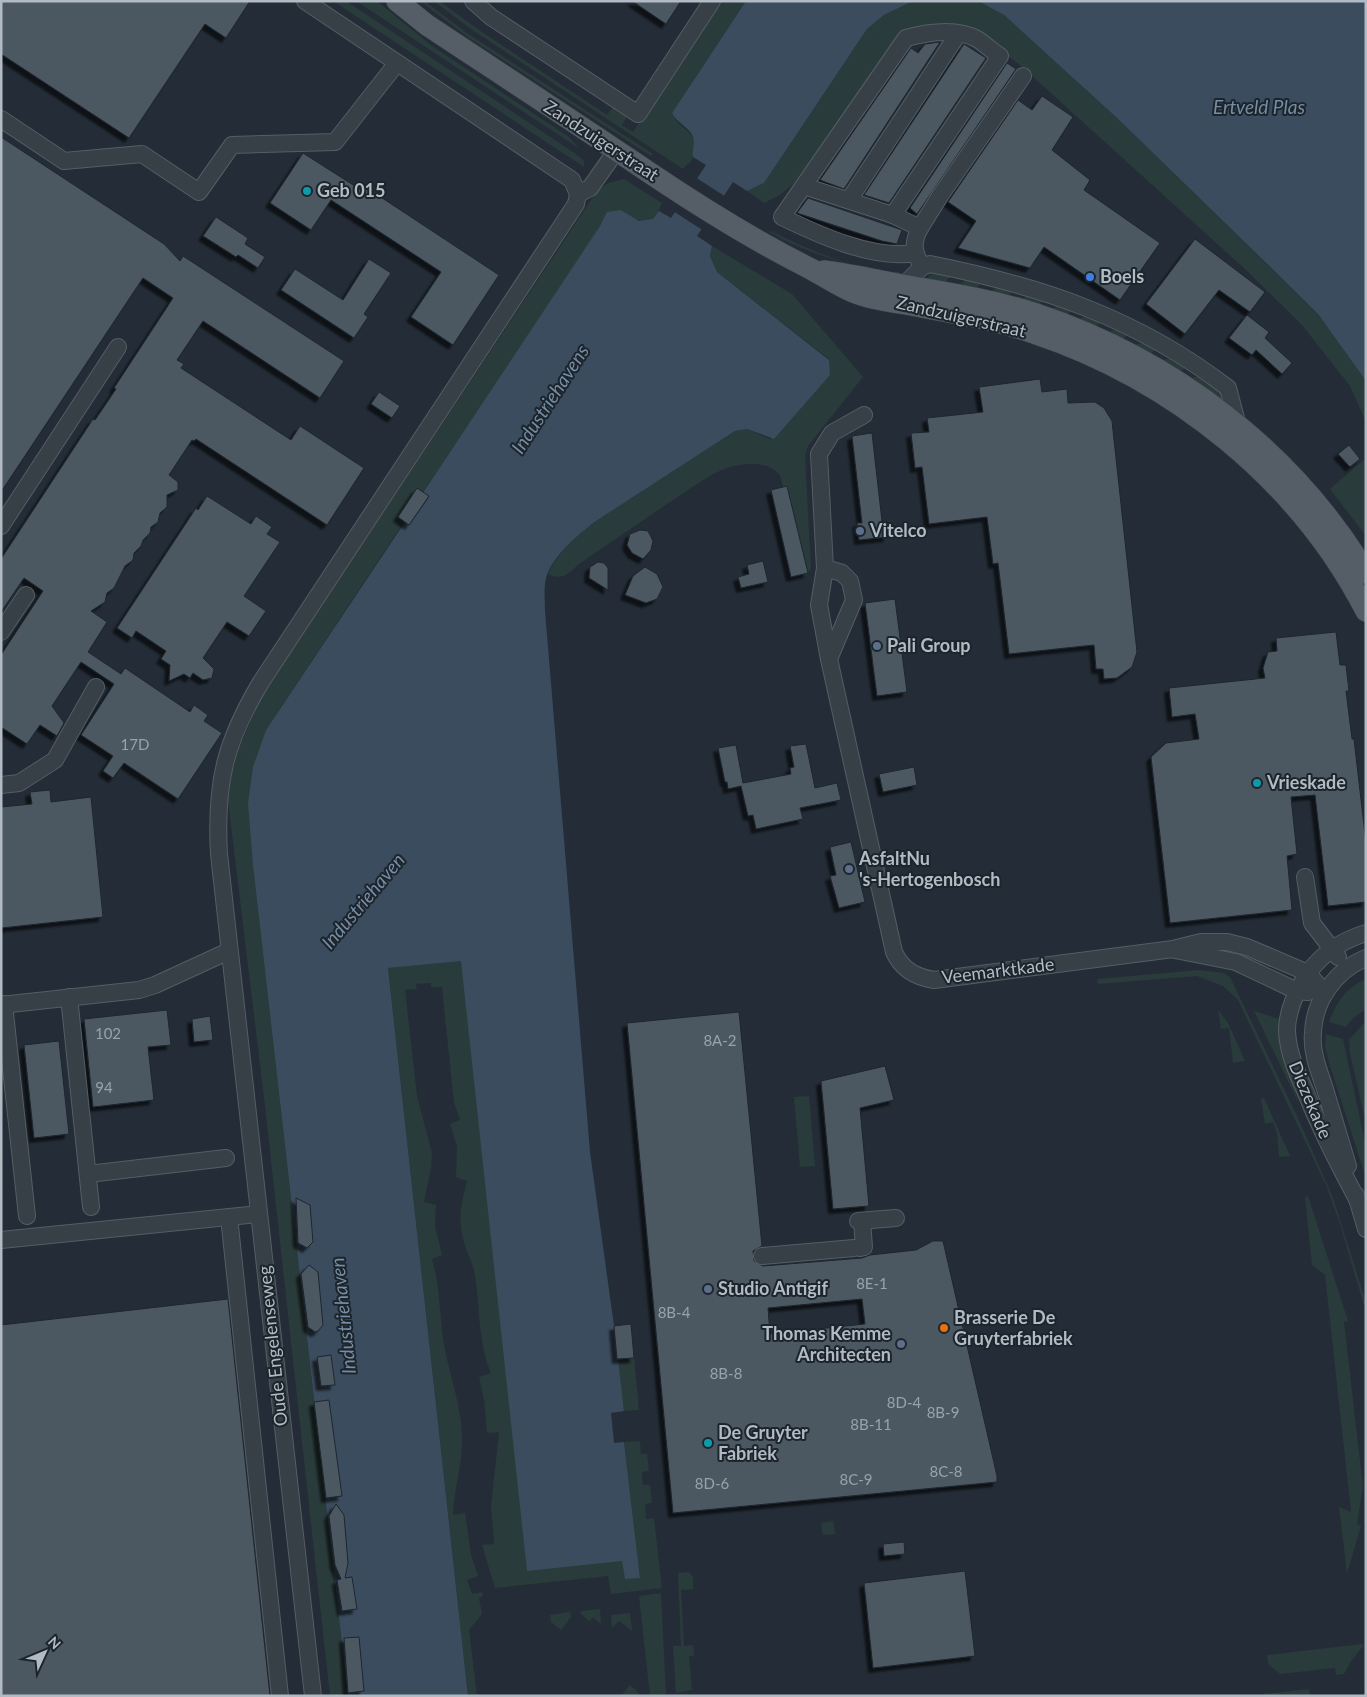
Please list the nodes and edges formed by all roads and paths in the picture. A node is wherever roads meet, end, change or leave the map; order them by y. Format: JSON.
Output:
{"nodes":[{"id":1,"x":305,"y":1,"type":"edge"},
{"id":2,"x":397,"y":1,"type":"edge"},
{"id":3,"x":473,"y":1,"type":"edge"},
{"id":4,"x":712,"y":1,"type":"edge"},
{"id":5,"x":958,"y":34,"type":"junction"},
{"id":6,"x":397,"y":62,"type":"junction"},
{"id":7,"x":1023,"y":76,"type":"dead end"},
{"id":8,"x":1,"y":119,"type":"edge"},
{"id":9,"x":616,"y":150,"type":"junction"},
{"id":10,"x":804,"y":186,"type":"junction"},
{"id":11,"x":578,"y":194,"type":"junction"},
{"id":12,"x":849,"y":200,"type":"junction"},
{"id":13,"x":893,"y":215,"type":"junction"},
{"id":14,"x":920,"y":228,"type":"junction"},
{"id":15,"x":918,"y":260,"type":"junction"},
{"id":16,"x":812,"y":270,"type":"junction"},
{"id":17,"x":904,"y":285,"type":"junction"},
{"id":18,"x":118,"y":347,"type":"dead end"},
{"id":19,"x":864,"y":415,"type":"dead end"},
{"id":20,"x":1238,"y":426,"type":"junction"},
{"id":21,"x":1,"y":526,"type":"edge"},
{"id":22,"x":825,"y":568,"type":"junction"},
{"id":23,"x":1366,"y":573,"type":"edge"},
{"id":24,"x":26,"y":595,"type":"dead end"},
{"id":25,"x":1366,"y":611,"type":"edge"},
{"id":26,"x":1,"y":632,"type":"edge"},
{"id":27,"x":829,"y":659,"type":"junction"},
{"id":28,"x":96,"y":687,"type":"dead end"},
{"id":29,"x":1,"y":785,"type":"edge"},
{"id":30,"x":1305,"y":877,"type":"dead end"},
{"id":31,"x":1366,"y":933,"type":"edge"},
{"id":32,"x":1173,"y":949,"type":"junction"},
{"id":33,"x":1332,"y":949,"type":"junction"},
{"id":34,"x":229,"y":951,"type":"junction"},
{"id":35,"x":1366,"y":958,"type":"edge"},
{"id":36,"x":1347,"y":968,"type":"junction"},
{"id":37,"x":1308,"y":974,"type":"junction"},
{"id":38,"x":1297,"y":991,"type":"junction"},
{"id":39,"x":1325,"y":993,"type":"junction"},
{"id":40,"x":68,"y":998,"type":"junction"},
{"id":41,"x":3,"y":1004,"type":"edge"},
{"id":42,"x":226,"y":1158,"type":"dead end"},
{"id":43,"x":88,"y":1174,"type":"junction"},
{"id":44,"x":1359,"y":1204,"type":"junction"},
{"id":45,"x":91,"y":1207,"type":"dead end"},
{"id":46,"x":258,"y":1214,"type":"junction"},
{"id":47,"x":27,"y":1216,"type":"dead end"},
{"id":48,"x":229,"y":1217,"type":"junction"},
{"id":49,"x":896,"y":1218,"type":"dead end"},
{"id":50,"x":1366,"y":1228,"type":"edge"},
{"id":51,"x":1,"y":1240,"type":"edge"},
{"id":52,"x":762,"y":1256,"type":"dead end"},
{"id":53,"x":280,"y":1696,"type":"edge"},
{"id":54,"x":313,"y":1696,"type":"edge"}],
"edges":[{"from":1,"to":6,"type":"street"},
{"from":2,"to":9,"type":"main road","name":"Zandzuigerstraat"},
{"from":3,"to":4,"type":"street"},
{"from":5,"to":10,"type":"street"},
{"from":5,"to":12,"type":"street"},
{"from":5,"to":13,"type":"street"},
{"from":6,"to":8,"type":"street"},
{"from":6,"to":11,"type":"street"},
{"from":7,"to":14,"type":"street"},
{"from":9,"to":11,"type":"street"},
{"from":9,"to":16,"type":"main road","name":"Zandzuigerstraat"},
{"from":10,"to":12,"type":"street"},
{"from":10,"to":15,"type":"street"},
{"from":11,"to":34,"type":"street","name":"Oude Engelenseweg"},
{"from":12,"to":13,"type":"street"},
{"from":13,"to":14,"type":"street"},
{"from":14,"to":15,"type":"street"},
{"from":15,"to":17,"type":"street","name":"Zandzuigerstraat"},
{"from":15,"to":20,"type":"street"},
{"from":16,"to":17,"type":"main road","name":"Zandzuigerstraat"},
{"from":16,"to":25,"type":"main road","name":"Zandzuigerstraat"},
{"from":17,"to":20,"type":"main road","name":"Zandzuigerstraat"},
{"from":18,"to":21,"type":"street"},
{"from":19,"to":22,"type":"street","name":"Veemarktkade"},
{"from":20,"to":23,"type":"main road","name":"Zandzuigerstraat"},
{"from":22,"to":27,"type":"street","name":"Veemarktkade"},
{"from":22,"to":27,"type":"street"},
{"from":24,"to":26,"type":"street"},
{"from":27,"to":32,"type":"street","name":"Veemarktkade"},
{"from":28,"to":29,"type":"street"},
{"from":30,"to":33,"type":"street"},
{"from":31,"to":33,"type":"street"},
{"from":32,"to":37,"type":"street","name":"Veemarktkade"},
{"from":32,"to":38,"type":"street","name":"Veemarktkade"},
{"from":33,"to":36,"type":"street"},
{"from":33,"to":37,"type":"street"},
{"from":34,"to":40,"type":"street"},
{"from":34,"to":46,"type":"street","name":"Oude Engelenseweg"},
{"from":35,"to":36,"type":"street"},
{"from":36,"to":39,"type":"street"},
{"from":37,"to":38,"type":"street"},
{"from":37,"to":39,"type":"street","name":"Veemarktkade"},
{"from":38,"to":39,"type":"street","name":"Veemarktkade"},
{"from":38,"to":44,"type":"street","name":"Diezekade"},
{"from":39,"to":44,"type":"street","name":"Diezekade"},
{"from":40,"to":41,"type":"street"},
{"from":40,"to":43,"type":"street"},
{"from":41,"to":47,"type":"street"},
{"from":42,"to":43,"type":"street"},
{"from":43,"to":45,"type":"street"},
{"from":44,"to":50,"type":"street","name":"Diezekade"},
{"from":46,"to":48,"type":"street"},
{"from":46,"to":54,"type":"street","name":"Oude Engelenseweg"},
{"from":48,"to":51,"type":"street"},
{"from":48,"to":53,"type":"street"},
{"from":49,"to":52,"type":"street"}]}
